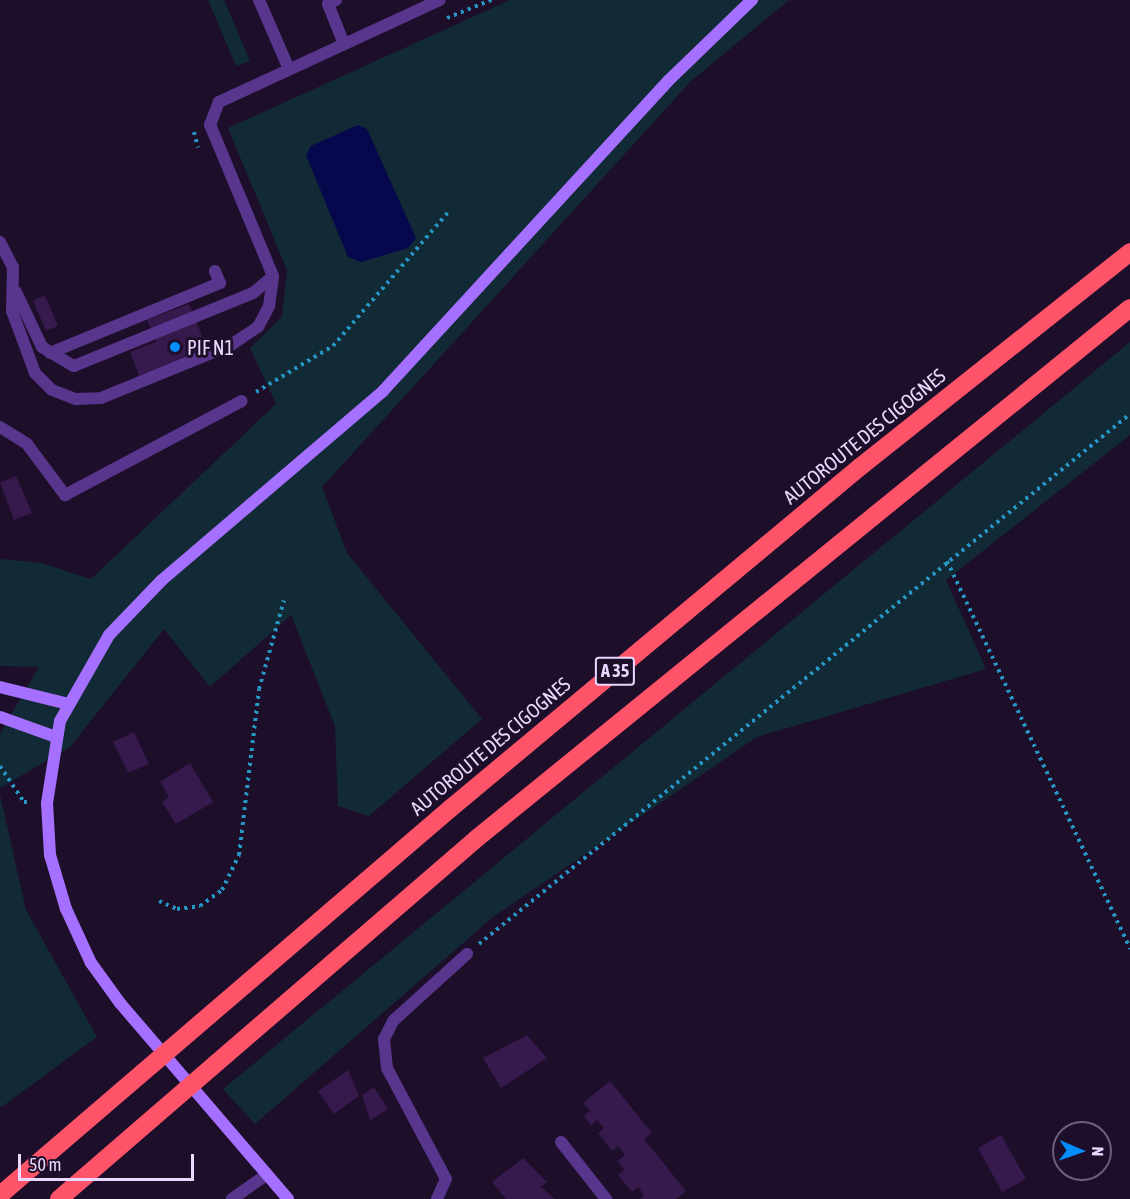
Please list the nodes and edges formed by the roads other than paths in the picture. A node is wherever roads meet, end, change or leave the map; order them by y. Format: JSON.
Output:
{"nodes":[{"id":1,"x":259,"y":0,"type":"edge"},
{"id":2,"x":440,"y":0,"type":"edge"},
{"id":3,"x":752,"y":0,"type":"edge"},
{"id":4,"x":332,"y":2,"type":"edge"},
{"id":5,"x":344,"y":44,"type":"junction"},
{"id":6,"x":289,"y":69,"type":"junction"},
{"id":7,"x":0,"y":242,"type":"edge"},
{"id":8,"x":1130,"y":252,"type":"edge"},
{"id":9,"x":214,"y":271,"type":"dead end"},
{"id":10,"x":273,"y":276,"type":"junction"},
{"id":11,"x":16,"y":292,"type":"junction"},
{"id":12,"x":1130,"y":308,"type":"edge"},
{"id":13,"x":50,"y":353,"type":"junction"},
{"id":14,"x":242,"y":401,"type":"road end"},
{"id":15,"x":0,"y":427,"type":"edge"},
{"id":16,"x":0,"y":687,"type":"edge"},
{"id":17,"x":68,"y":704,"type":"junction"},
{"id":18,"x":0,"y":717,"type":"edge"},
{"id":19,"x":56,"y":737,"type":"junction"},
{"id":20,"x":467,"y":954,"type":"road end"},
{"id":21,"x":561,"y":1142,"type":"dead end"},
{"id":22,"x":266,"y":1175,"type":"junction"},
{"id":23,"x":0,"y":1195,"type":"edge"},
{"id":24,"x":59,"y":1199,"type":"edge"},
{"id":25,"x":232,"y":1199,"type":"edge"},
{"id":26,"x":288,"y":1199,"type":"edge"},
{"id":27,"x":437,"y":1199,"type":"edge"},
{"id":28,"x":606,"y":1199,"type":"edge"}],
"edges":[{"from":1,"to":6,"type":"street"},
{"from":2,"to":5,"type":"street"},
{"from":3,"to":17,"type":"main road"},
{"from":4,"to":5,"type":"street"},
{"from":5,"to":6,"type":"street"},
{"from":6,"to":10,"type":"street"},
{"from":7,"to":11,"type":"street"},
{"from":8,"to":23,"type":"highway","name":"AUTOROUTE DES CIGOGNES","number":"A 35"},
{"from":9,"to":13,"type":"street"},
{"from":10,"to":11,"type":"street"},
{"from":10,"to":13,"type":"street"},
{"from":11,"to":13,"type":"street"},
{"from":12,"to":24,"type":"highway","number":"A 35"},
{"from":14,"to":15,"type":"street"},
{"from":16,"to":17,"type":"main road"},
{"from":17,"to":19,"type":"main road"},
{"from":18,"to":19,"type":"main road"},
{"from":19,"to":22,"type":"main road"},
{"from":20,"to":27,"type":"street"},
{"from":21,"to":28,"type":"street"},
{"from":22,"to":25,"type":"street"},
{"from":22,"to":26,"type":"main road"}]}
